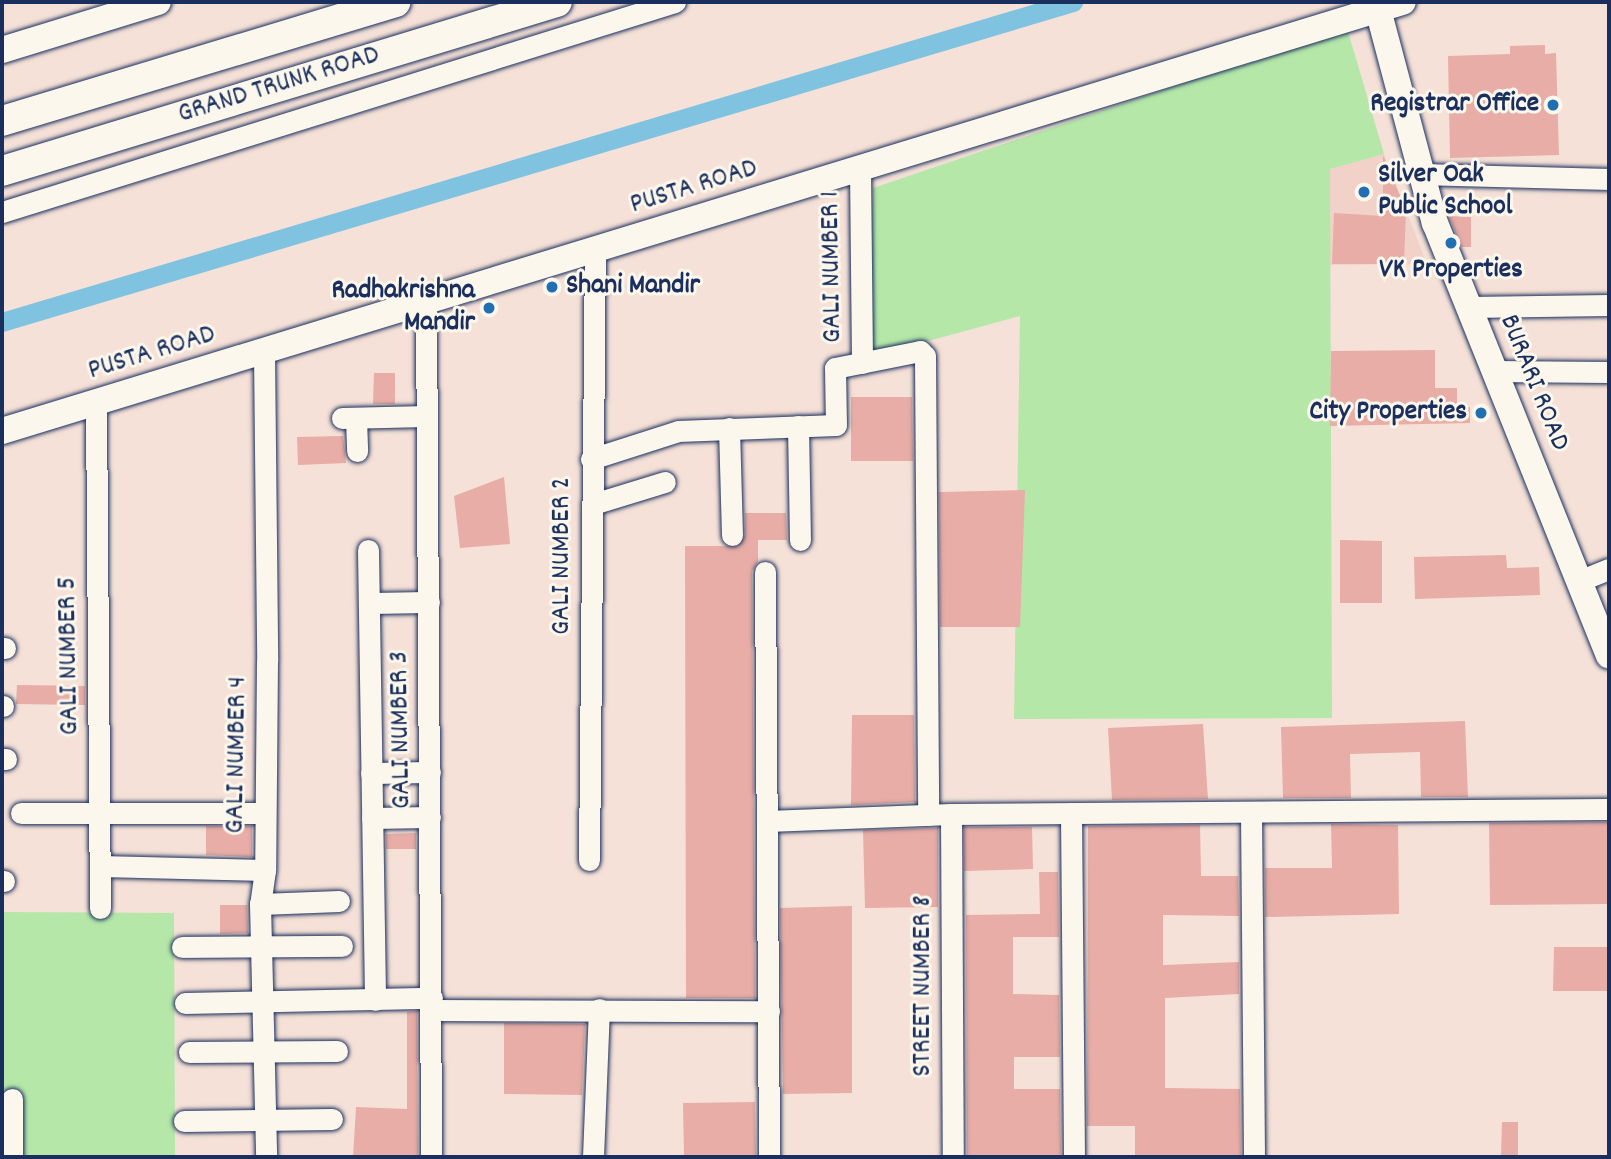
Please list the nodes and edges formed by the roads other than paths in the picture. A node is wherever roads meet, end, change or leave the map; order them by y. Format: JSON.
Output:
{"nodes":[{"id":1,"x":158,"y":2,"type":"edge"},
{"id":2,"x":395,"y":2,"type":"edge"},
{"id":3,"x":557,"y":2,"type":"edge"},
{"id":4,"x":675,"y":2,"type":"edge"},
{"id":5,"x":1386,"y":4,"type":"edge"},
{"id":6,"x":2,"y":50,"type":"edge"},
{"id":7,"x":2,"y":121,"type":"edge"},
{"id":8,"x":860,"y":170,"type":"junction"},
{"id":9,"x":2,"y":171,"type":"edge"},
{"id":10,"x":1419,"y":174,"type":"junction"},
{"id":11,"x":1609,"y":179,"type":"edge"},
{"id":12,"x":2,"y":212,"type":"edge"},
{"id":13,"x":595,"y":251,"type":"junction"},
{"id":14,"x":426,"y":303,"type":"junction"},
{"id":15,"x":1609,"y":304,"type":"edge"},
{"id":16,"x":1468,"y":307,"type":"junction"},
{"id":17,"x":264,"y":352,"type":"junction"},
{"id":18,"x":862,"y":363,"type":"junction"},
{"id":19,"x":1493,"y":371,"type":"junction"},
{"id":20,"x":1609,"y":372,"type":"edge"},
{"id":21,"x":96,"y":404,"type":"junction"},
{"id":22,"x":427,"y":416,"type":"junction"},
{"id":23,"x":798,"y":426,"type":"junction"},
{"id":24,"x":729,"y":428,"type":"junction"},
{"id":25,"x":2,"y":431,"type":"edge"},
{"id":26,"x":356,"y":451,"type":"dead end"},
{"id":27,"x":591,"y":459,"type":"junction"},
{"id":28,"x":665,"y":482,"type":"dead end"},
{"id":29,"x":593,"y":504,"type":"junction"},
{"id":30,"x":732,"y":535,"type":"dead end"},
{"id":31,"x":800,"y":540,"type":"dead end"},
{"id":32,"x":368,"y":550,"type":"dead end"},
{"id":33,"x":1609,"y":569,"type":"edge"},
{"id":34,"x":765,"y":572,"type":"dead end"},
{"id":35,"x":1579,"y":581,"type":"junction"},
{"id":36,"x":429,"y":602,"type":"junction"},
{"id":37,"x":369,"y":603,"type":"junction"},
{"id":38,"x":1609,"y":655,"type":"edge"},
{"id":39,"x":430,"y":772,"type":"junction"},
{"id":40,"x":371,"y":773,"type":"junction"},
{"id":41,"x":1609,"y":809,"type":"edge"},
{"id":42,"x":1251,"y":812,"type":"junction"},
{"id":43,"x":21,"y":813,"type":"dead end"},
{"id":44,"x":99,"y":813,"type":"junction"},
{"id":45,"x":265,"y":813,"type":"junction"},
{"id":46,"x":1070,"y":813,"type":"junction"},
{"id":47,"x":951,"y":814,"type":"junction"},
{"id":48,"x":928,"y":815,"type":"junction"},
{"id":49,"x":430,"y":817,"type":"junction"},
{"id":50,"x":372,"y":818,"type":"junction"},
{"id":51,"x":767,"y":821,"type":"junction"},
{"id":52,"x":589,"y":860,"type":"dead end"},
{"id":53,"x":100,"y":866,"type":"junction"},
{"id":54,"x":265,"y":870,"type":"junction"},
{"id":55,"x":339,"y":901,"type":"dead end"},
{"id":56,"x":260,"y":904,"type":"junction"},
{"id":57,"x":100,"y":908,"type":"dead end"},
{"id":58,"x":342,"y":946,"type":"dead end"},
{"id":59,"x":182,"y":947,"type":"dead end"},
{"id":60,"x":261,"y":947,"type":"junction"},
{"id":61,"x":374,"y":1000,"type":"junction"},
{"id":62,"x":185,"y":1003,"type":"dead end"},
{"id":63,"x":262,"y":1003,"type":"junction"},
{"id":64,"x":432,"y":1004,"type":"junction"},
{"id":65,"x":599,"y":1009,"type":"junction"},
{"id":66,"x":769,"y":1011,"type":"junction"},
{"id":67,"x":262,"y":1051,"type":"junction"},
{"id":68,"x":337,"y":1051,"type":"dead end"},
{"id":69,"x":189,"y":1052,"type":"dead end"},
{"id":70,"x":12,"y":1099,"type":"dead end"},
{"id":71,"x":332,"y":1119,"type":"dead end"},
{"id":72,"x":266,"y":1120,"type":"junction"},
{"id":73,"x":184,"y":1121,"type":"dead end"},
{"id":74,"x":12,"y":1157,"type":"edge"},
{"id":75,"x":266,"y":1157,"type":"edge"},
{"id":76,"x":431,"y":1157,"type":"edge"},
{"id":77,"x":593,"y":1157,"type":"edge"},
{"id":78,"x":769,"y":1157,"type":"edge"},
{"id":79,"x":953,"y":1157,"type":"edge"},
{"id":80,"x":1074,"y":1157,"type":"edge"},
{"id":81,"x":1254,"y":1157,"type":"edge"}],
"edges":[{"from":1,"to":6,"type":"main road"},
{"from":2,"to":7,"type":"highway","name":"GRAND TRUNK ROAD"},
{"from":3,"to":9,"type":"highway","name":"GRAND TRUNK ROAD"},
{"from":4,"to":12,"type":"street"},
{"from":5,"to":8,"type":"main road","name":"PUSTA ROAD"},
{"from":5,"to":10,"type":"main road","name":"BURARI ROAD"},
{"from":8,"to":13,"type":"main road","name":"PUSTA ROAD"},
{"from":8,"to":18,"type":"street","name":"GALI NUMBER 1"},
{"from":10,"to":11,"type":"street"},
{"from":10,"to":16,"type":"main road","name":"BURARI ROAD"},
{"from":13,"to":14,"type":"main road","name":"PUSTA ROAD"},
{"from":13,"to":27,"type":"street","name":"GALI NUMBER 2"},
{"from":14,"to":17,"type":"main road","name":"PUSTA ROAD"},
{"from":14,"to":22,"type":"street","name":"GALI NUMBER 3"},
{"from":15,"to":16,"type":"street"},
{"from":16,"to":19,"type":"main road","name":"BURARI ROAD"},
{"from":17,"to":21,"type":"main road","name":"PUSTA ROAD"},
{"from":17,"to":45,"type":"street","name":"GALI NUMBER 4"},
{"from":18,"to":23,"type":"street"},
{"from":18,"to":48,"type":"street"},
{"from":19,"to":20,"type":"street"},
{"from":19,"to":35,"type":"main road","name":"BURARI ROAD"},
{"from":21,"to":25,"type":"main road","name":"PUSTA ROAD"},
{"from":21,"to":44,"type":"street","name":"GALI NUMBER 5"},
{"from":22,"to":26,"type":"street"},
{"from":22,"to":36,"type":"street","name":"GALI NUMBER 3"},
{"from":23,"to":24,"type":"street"},
{"from":23,"to":31,"type":"street"},
{"from":24,"to":27,"type":"street"},
{"from":24,"to":30,"type":"street"},
{"from":27,"to":29,"type":"street","name":"GALI NUMBER 2"},
{"from":28,"to":29,"type":"street"},
{"from":29,"to":52,"type":"street","name":"GALI NUMBER 2"},
{"from":32,"to":37,"type":"street"},
{"from":33,"to":35,"type":"street"},
{"from":34,"to":51,"type":"street"},
{"from":35,"to":38,"type":"main road","name":"BURARI ROAD"},
{"from":36,"to":37,"type":"street"},
{"from":36,"to":39,"type":"street","name":"GALI NUMBER 3"},
{"from":37,"to":40,"type":"street"},
{"from":39,"to":40,"type":"street"},
{"from":39,"to":49,"type":"street","name":"GALI NUMBER 3"},
{"from":40,"to":50,"type":"street"},
{"from":41,"to":42,"type":"street"},
{"from":42,"to":46,"type":"street"},
{"from":42,"to":81,"type":"street"},
{"from":43,"to":44,"type":"street"},
{"from":44,"to":45,"type":"street"},
{"from":44,"to":53,"type":"street","name":"GALI NUMBER 5"},
{"from":45,"to":54,"type":"street","name":"GALI NUMBER 4"},
{"from":46,"to":47,"type":"street"},
{"from":46,"to":80,"type":"street"},
{"from":47,"to":48,"type":"street"},
{"from":47,"to":79,"type":"street","name":"STREET NUMBER 8"},
{"from":48,"to":51,"type":"street"},
{"from":49,"to":50,"type":"street"},
{"from":49,"to":64,"type":"street","name":"GALI NUMBER 3"},
{"from":50,"to":61,"type":"street"},
{"from":51,"to":66,"type":"street"},
{"from":53,"to":54,"type":"street"},
{"from":53,"to":57,"type":"street","name":"GALI NUMBER 5"},
{"from":54,"to":56,"type":"street","name":"GALI NUMBER 4"},
{"from":55,"to":56,"type":"street"},
{"from":56,"to":60,"type":"street","name":"GALI NUMBER 4"},
{"from":58,"to":60,"type":"street"},
{"from":59,"to":60,"type":"street"},
{"from":60,"to":63,"type":"street","name":"GALI NUMBER 4"},
{"from":61,"to":63,"type":"street"},
{"from":61,"to":64,"type":"street"},
{"from":62,"to":63,"type":"street"},
{"from":63,"to":67,"type":"street","name":"GALI NUMBER 4"},
{"from":64,"to":65,"type":"street"},
{"from":64,"to":76,"type":"street","name":"GALI NUMBER 3"},
{"from":65,"to":66,"type":"street"},
{"from":65,"to":77,"type":"street"},
{"from":66,"to":78,"type":"street"},
{"from":67,"to":68,"type":"street"},
{"from":67,"to":69,"type":"street"},
{"from":67,"to":72,"type":"street","name":"GALI NUMBER 4"},
{"from":70,"to":74,"type":"street"},
{"from":71,"to":72,"type":"street"},
{"from":72,"to":73,"type":"street"},
{"from":72,"to":75,"type":"street","name":"GALI NUMBER 4"}]}
